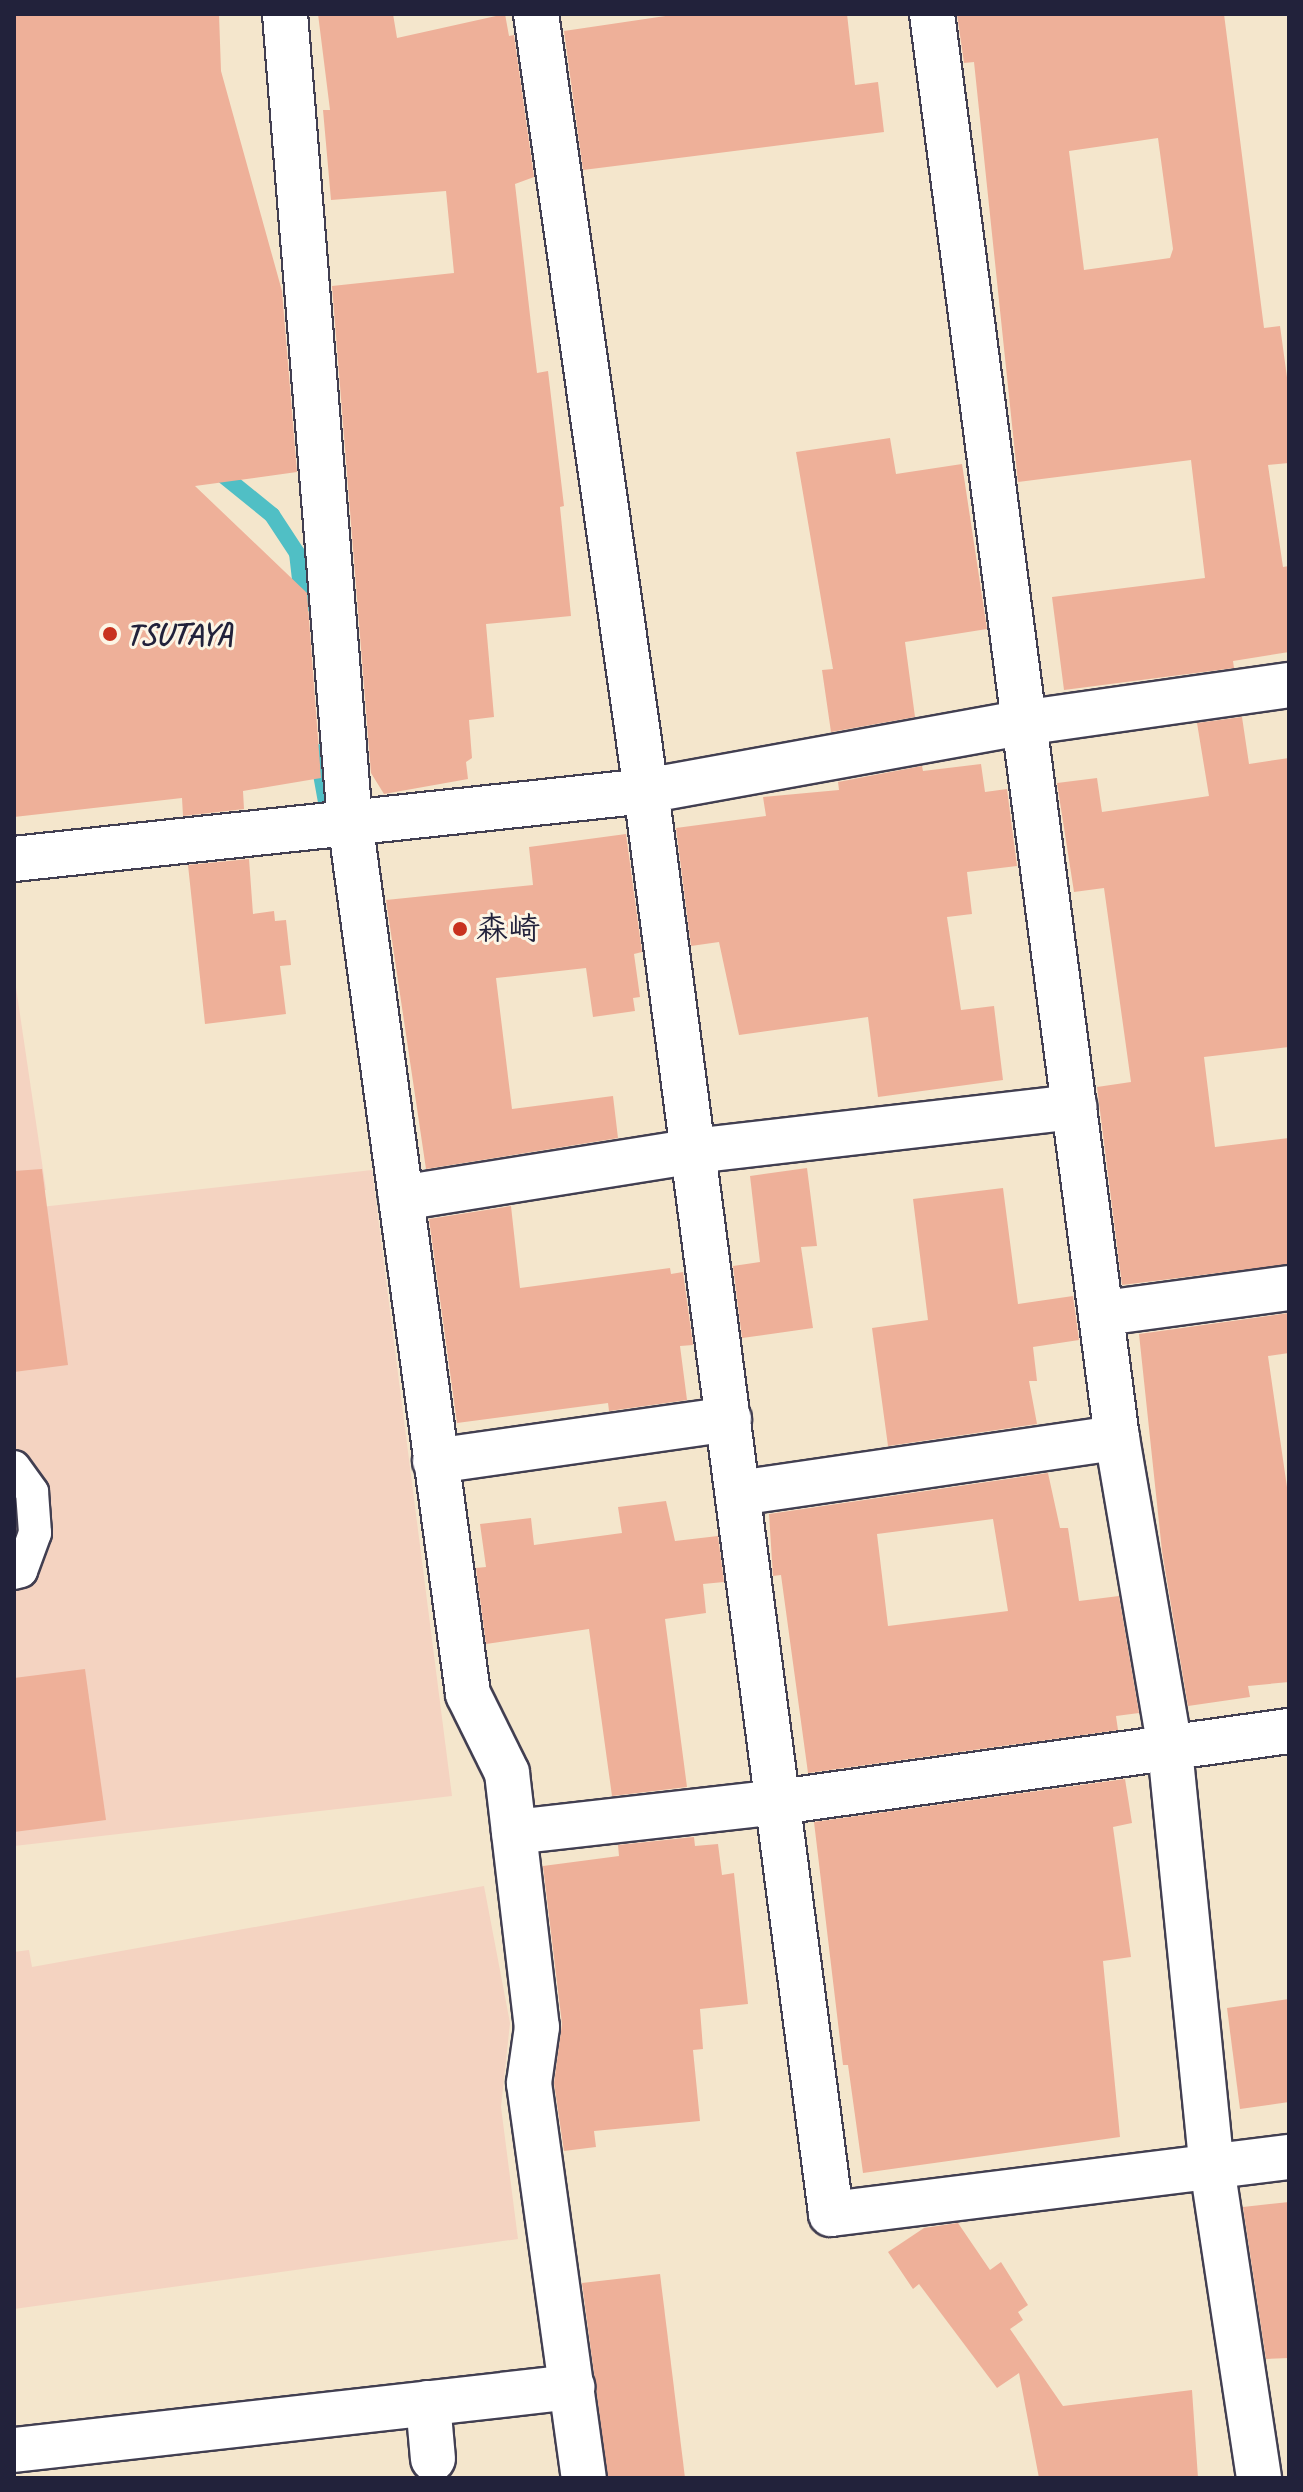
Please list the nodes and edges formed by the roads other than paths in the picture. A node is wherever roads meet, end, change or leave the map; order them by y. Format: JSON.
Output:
{"nodes":[{"id":1,"x":285,"y":14,"type":"edge"},
{"id":2,"x":536,"y":14,"type":"edge"},
{"id":3,"x":932,"y":14,"type":"edge"},
{"id":4,"x":1289,"y":685,"type":"edge"},
{"id":5,"x":1022,"y":723,"type":"junction"},
{"id":6,"x":646,"y":791,"type":"junction"},
{"id":7,"x":350,"y":821,"type":"junction"},
{"id":8,"x":14,"y":859,"type":"edge"},
{"id":9,"x":1074,"y":1107,"type":"junction"},
{"id":10,"x":693,"y":1151,"type":"junction"},
{"id":11,"x":401,"y":1198,"type":"junction"},
{"id":12,"x":1289,"y":1288,"type":"edge"},
{"id":13,"x":1104,"y":1313,"type":"junction"},
{"id":14,"x":729,"y":1419,"type":"junction"},
{"id":15,"x":1117,"y":1438,"type":"junction"},
{"id":16,"x":435,"y":1461,"type":"junction"},
{"id":17,"x":14,"y":1467,"type":"edge"},
{"id":18,"x":738,"y":1493,"type":"junction"},
{"id":19,"x":14,"y":1573,"type":"edge"},
{"id":20,"x":1289,"y":1731,"type":"edge"},
{"id":21,"x":1170,"y":1749,"type":"junction"},
{"id":22,"x":779,"y":1802,"type":"junction"},
{"id":23,"x":514,"y":1832,"type":"junction"},
{"id":24,"x":1289,"y":2157,"type":"edge"},
{"id":25,"x":1212,"y":2167,"type":"junction"},
{"id":26,"x":555,"y":2388,"type":"junction"},
{"id":27,"x":428,"y":2403,"type":"junction"},
{"id":28,"x":14,"y":2450,"type":"edge"},
{"id":29,"x":433,"y":2459,"type":"dead end"},
{"id":30,"x":584,"y":2478,"type":"edge"},
{"id":31,"x":1259,"y":2478,"type":"edge"}],
"edges":[{"from":1,"to":7,"type":"street"},
{"from":2,"to":6,"type":"street"},
{"from":3,"to":5,"type":"street"},
{"from":4,"to":5,"type":"street"},
{"from":5,"to":6,"type":"street"},
{"from":5,"to":9,"type":"street"},
{"from":6,"to":7,"type":"street"},
{"from":6,"to":10,"type":"street"},
{"from":7,"to":8,"type":"street"},
{"from":7,"to":11,"type":"street"},
{"from":9,"to":10,"type":"street"},
{"from":9,"to":13,"type":"street"},
{"from":10,"to":11,"type":"street"},
{"from":10,"to":14,"type":"street"},
{"from":11,"to":16,"type":"street"},
{"from":12,"to":13,"type":"street"},
{"from":13,"to":15,"type":"street"},
{"from":14,"to":16,"type":"street"},
{"from":14,"to":18,"type":"street"},
{"from":15,"to":18,"type":"street"},
{"from":15,"to":21,"type":"street"},
{"from":16,"to":23,"type":"street"},
{"from":17,"to":19,"type":"lane"},
{"from":18,"to":22,"type":"street"},
{"from":20,"to":21,"type":"street"},
{"from":21,"to":22,"type":"street"},
{"from":21,"to":25,"type":"street"},
{"from":22,"to":23,"type":"street"},
{"from":22,"to":25,"type":"street"},
{"from":23,"to":26,"type":"street"},
{"from":24,"to":25,"type":"street"},
{"from":25,"to":31,"type":"street"},
{"from":26,"to":27,"type":"street"},
{"from":26,"to":30,"type":"street"},
{"from":27,"to":28,"type":"street"},
{"from":27,"to":29,"type":"street"}]}
